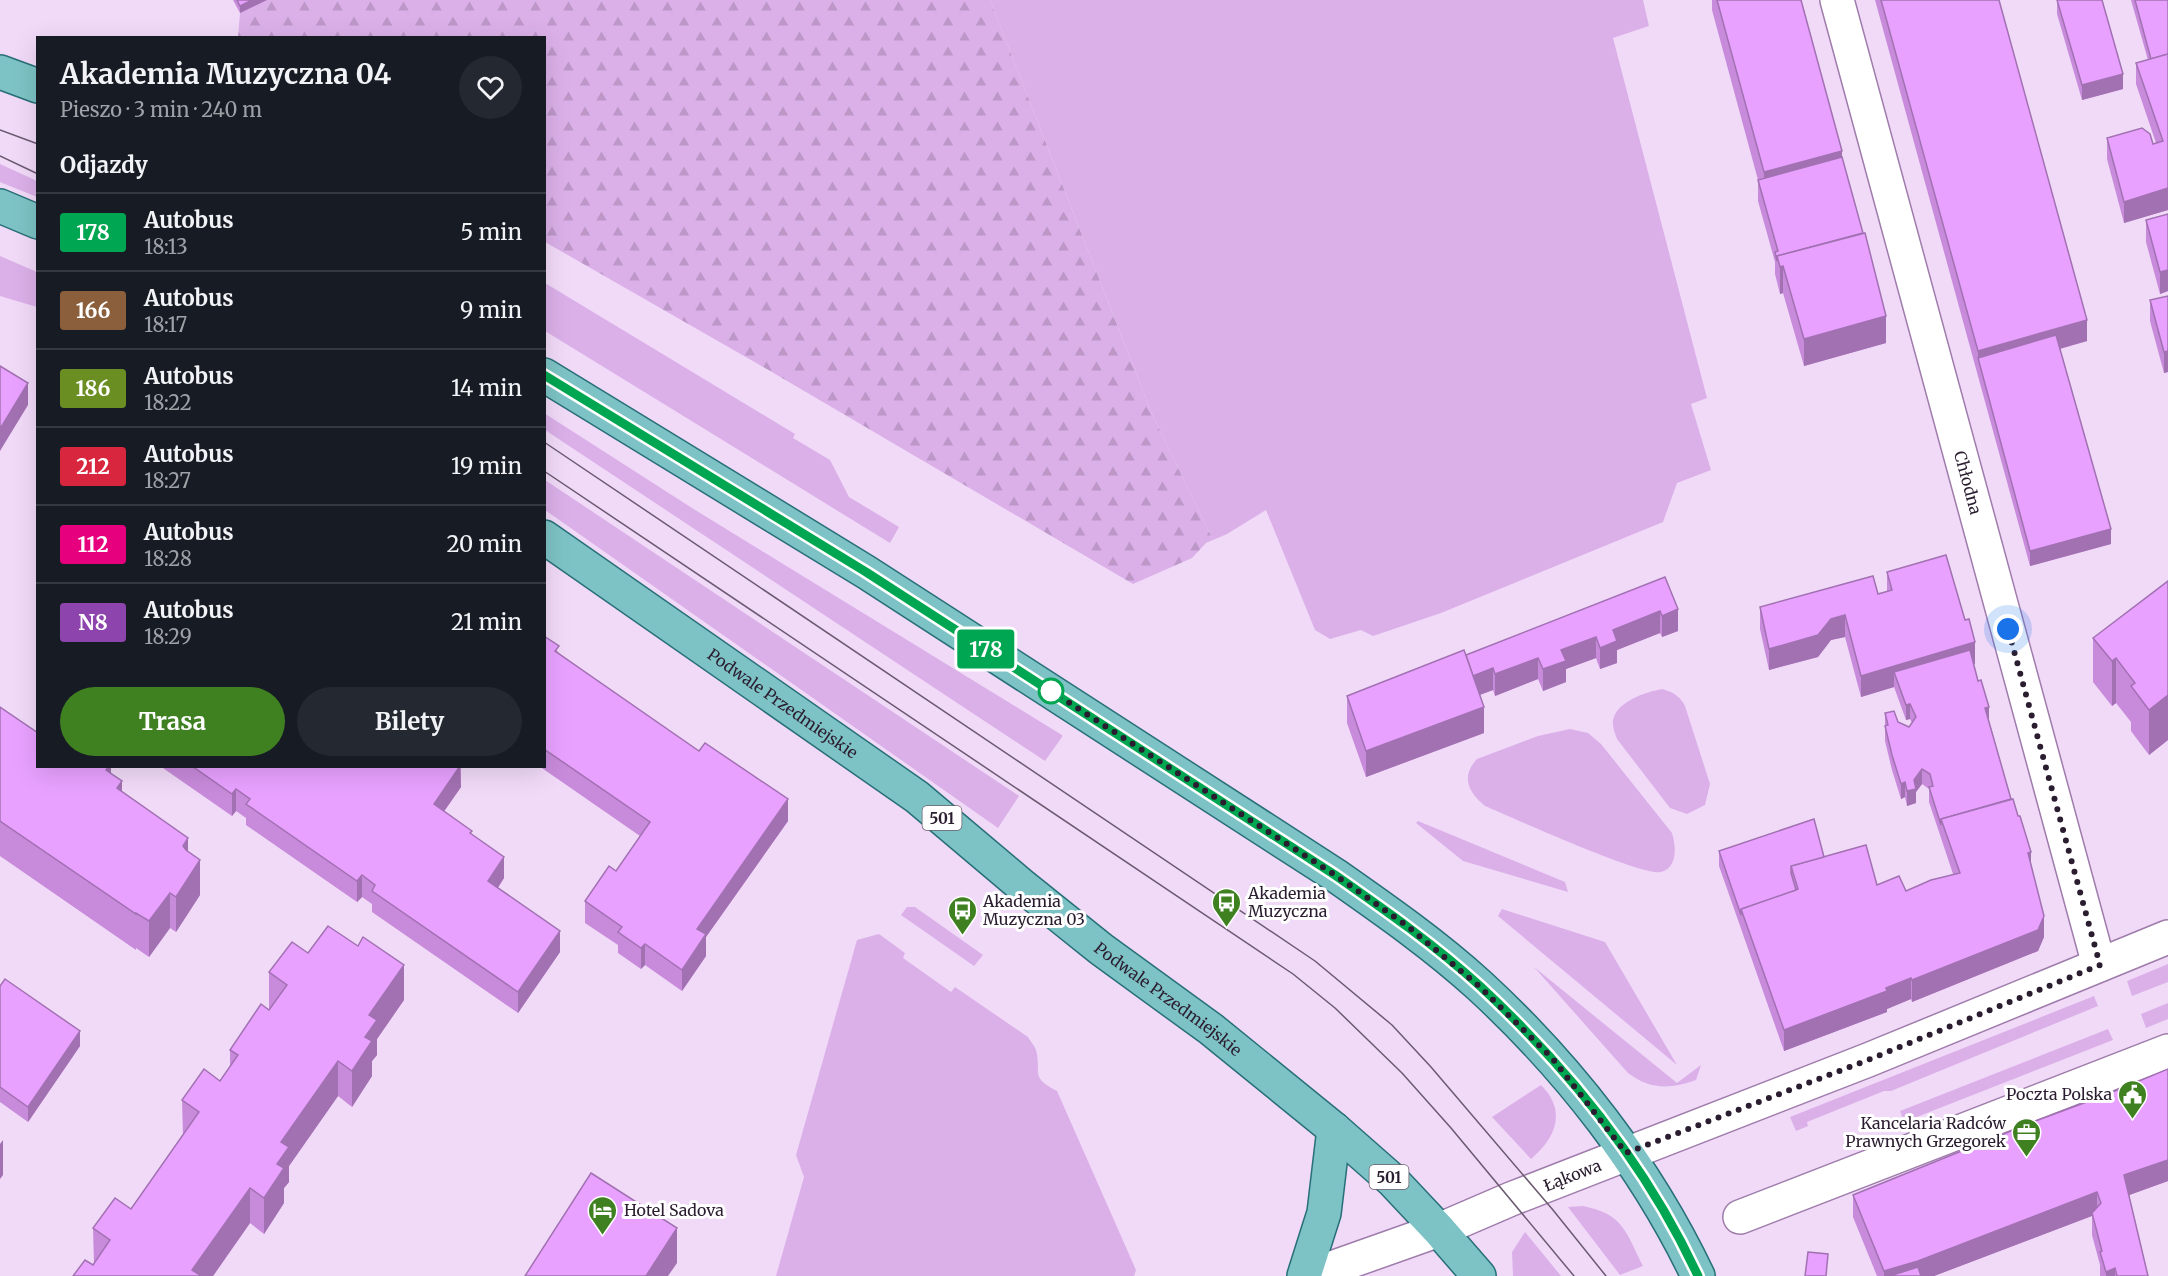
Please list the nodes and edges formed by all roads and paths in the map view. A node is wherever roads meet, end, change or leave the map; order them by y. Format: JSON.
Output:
{"nodes":[{"id":1,"x":1837,"y":0,"type":"edge"},
{"id":2,"x":0,"y":72,"type":"edge"},
{"id":3,"x":36,"y":85,"type":"edge"},
{"id":4,"x":0,"y":206,"type":"edge"},
{"id":5,"x":36,"y":221,"type":"edge"},
{"id":6,"x":546,"y":376,"type":"edge"},
{"id":7,"x":546,"y":538,"type":"edge"},
{"id":8,"x":2168,"y":937,"type":"edge"},
{"id":9,"x":2100,"y":965,"type":"junction"},
{"id":10,"x":2168,"y":1051,"type":"edge"},
{"id":11,"x":1334,"y":1129,"type":"junction"},
{"id":12,"x":1626,"y":1153,"type":"junction"},
{"id":13,"x":1740,"y":1217,"type":"dead end"},
{"id":14,"x":1439,"y":1230,"type":"junction"},
{"id":15,"x":1304,"y":1276,"type":"edge"},
{"id":16,"x":1309,"y":1276,"type":"edge"},
{"id":17,"x":1479,"y":1276,"type":"edge"},
{"id":18,"x":1698,"y":1276,"type":"edge"}],
"edges":[{"from":1,"to":9,"type":"street","name":"Chłodna"},
{"from":2,"to":3,"type":"main road"},
{"from":4,"to":5,"type":"main road"},
{"from":6,"to":12,"type":"main road"},
{"from":7,"to":11,"type":"main road","name":"Podwale Przedmiejskie","number":"501"},
{"from":8,"to":9,"type":"street","name":"Łąkowa"},
{"from":9,"to":12,"type":"street","name":"Łąkowa"},
{"from":10,"to":13,"type":"street"},
{"from":11,"to":14,"type":"main road","name":"Podwale Przedmiejskie","number":"501"},
{"from":11,"to":15,"type":"main road"},
{"from":12,"to":14,"type":"street","name":"Łąkowa"},
{"from":12,"to":18,"type":"main road"},
{"from":14,"to":16,"type":"street","name":"Łąkowa"},
{"from":14,"to":17,"type":"main road","name":"Podwale Przedmiejskie","number":"501"}]}
